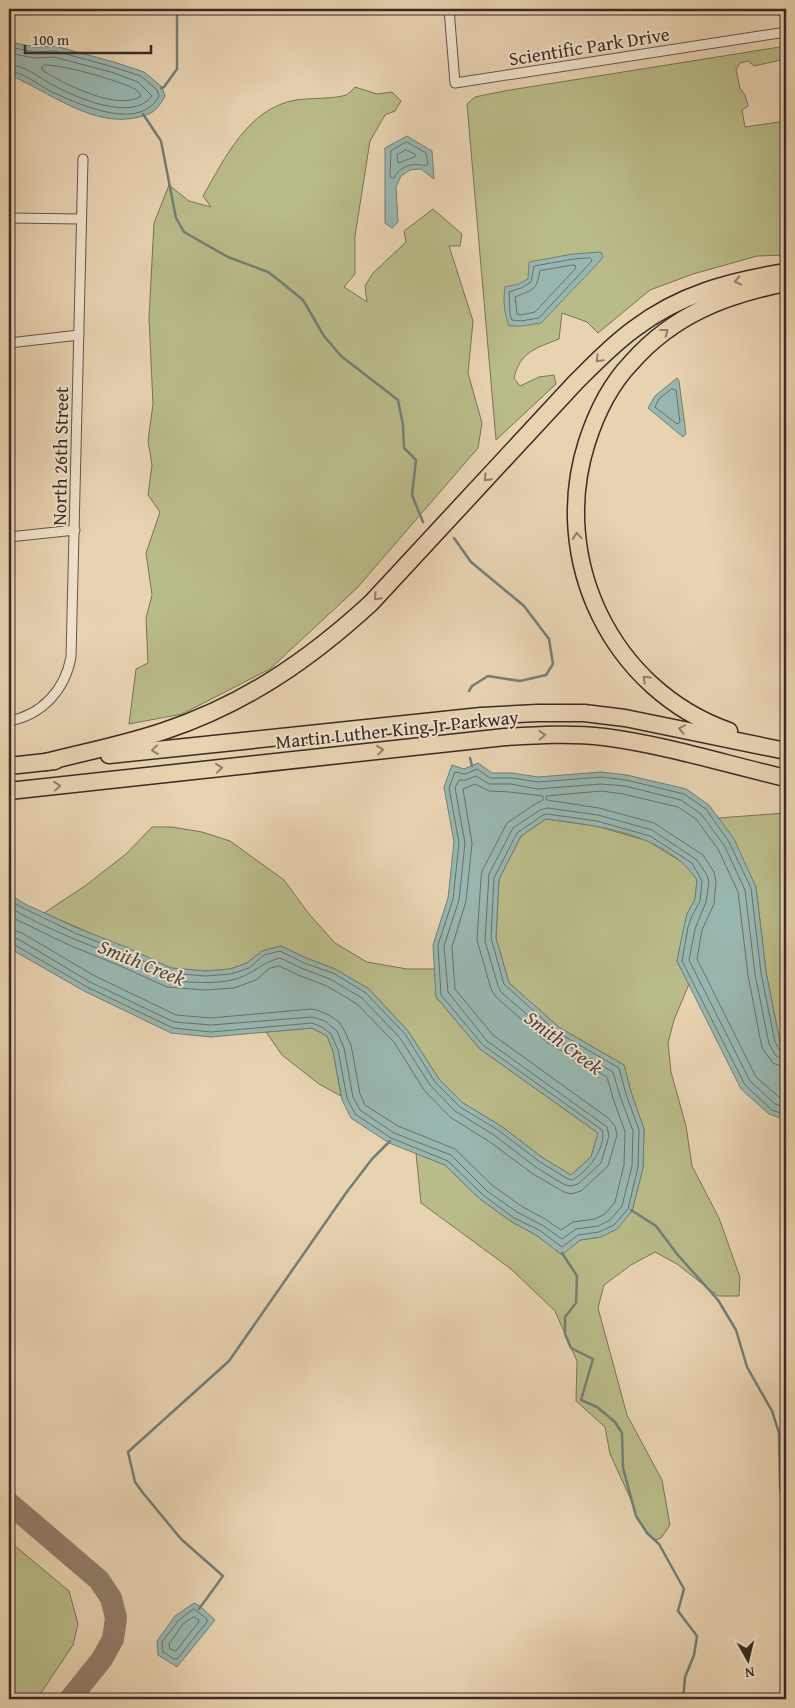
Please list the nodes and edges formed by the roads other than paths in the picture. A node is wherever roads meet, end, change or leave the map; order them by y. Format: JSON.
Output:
{"nodes":[{"id":1,"x":449,"y":9,"type":"edge"},
{"id":2,"x":786,"y":32,"type":"edge"},
{"id":3,"x":83,"y":159,"type":"dead end"},
{"id":4,"x":9,"y":218,"type":"edge"},
{"id":5,"x":81,"y":220,"type":"junction"},
{"id":6,"x":786,"y":272,"type":"edge"},
{"id":7,"x":786,"y":283,"type":"edge"},
{"id":8,"x":79,"y":335,"type":"junction"},
{"id":9,"x":9,"y":343,"type":"edge"},
{"id":10,"x":75,"y":530,"type":"junction"},
{"id":11,"x":9,"y":537,"type":"edge"},
{"id":12,"x":9,"y":721,"type":"edge"},
{"id":13,"x":784,"y":750,"type":"edge"},
{"id":14,"x":46,"y":762,"type":"junction"},
{"id":15,"x":9,"y":766,"type":"edge"},
{"id":16,"x":781,"y":776,"type":"edge"},
{"id":17,"x":9,"y":791,"type":"edge"}],
"edges":[{"from":1,"to":2,"type":"street","name":"Scientific Park Drive"},
{"from":3,"to":5,"type":"street","name":"North 26th Street"},
{"from":4,"to":5,"type":"street"},
{"from":5,"to":8,"type":"street","name":"North 26th Street"},
{"from":6,"to":14,"type":"highway","one_way":true},
{"from":13,"to":7,"type":"highway","one_way":true},
{"from":8,"to":9,"type":"street"},
{"from":8,"to":10,"type":"street","name":"North 26th Street"},
{"from":10,"to":11,"type":"street"},
{"from":10,"to":12,"type":"street","name":"North 26th Street"},
{"from":13,"to":14,"type":"highway","name":"Martin Luther King Jr Parkway","one_way":true},
{"from":14,"to":15,"type":"highway","name":"Martin Luther King Jr Parkway"},
{"from":17,"to":16,"type":"highway","name":"Martin Luther King Jr Parkway","one_way":true}]}
